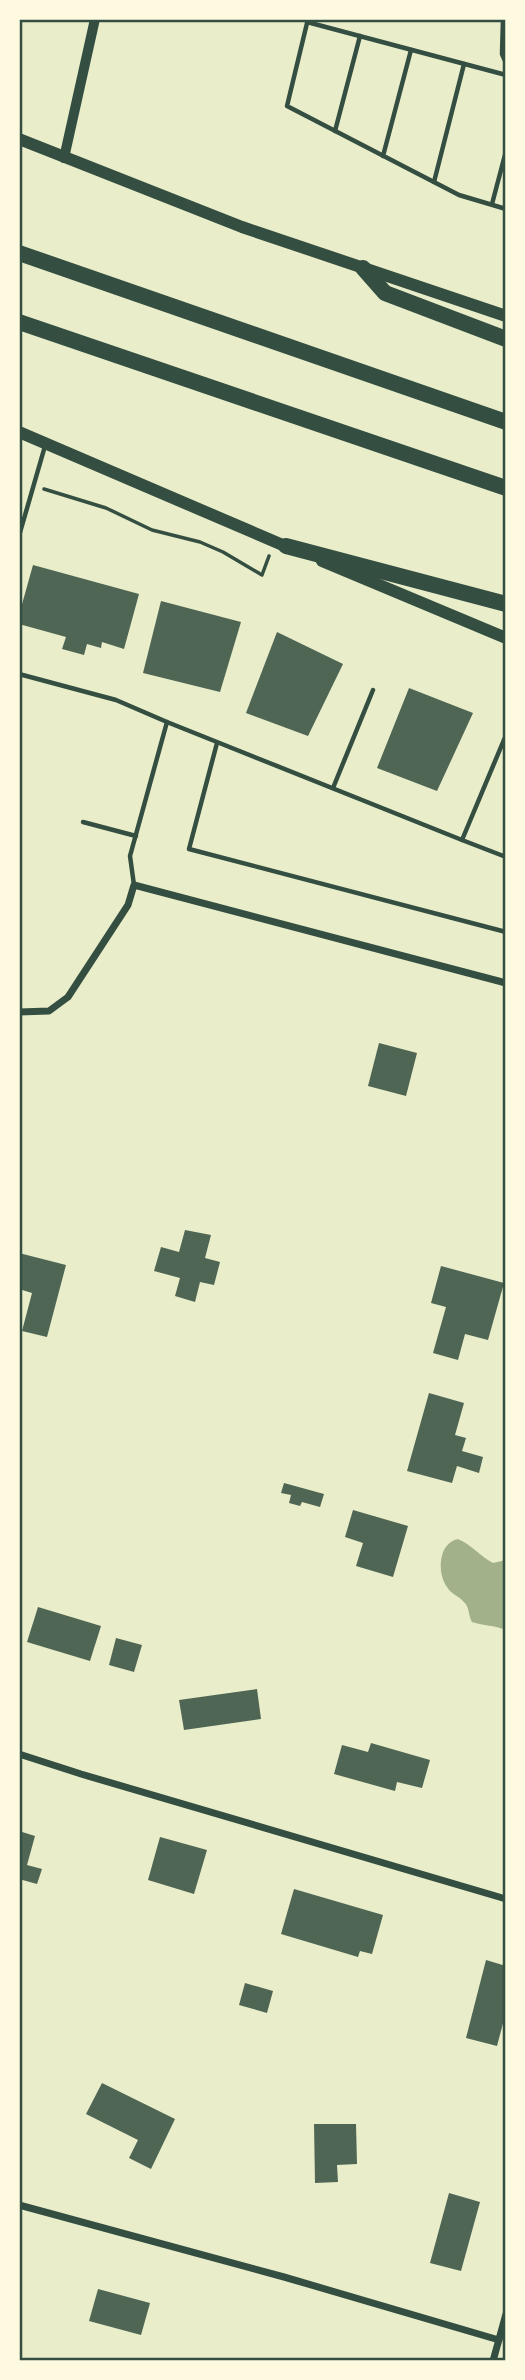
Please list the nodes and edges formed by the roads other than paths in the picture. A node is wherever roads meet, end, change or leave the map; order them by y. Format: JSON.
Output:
{"nodes":[{"id":1,"x":95,"y":19,"type":"edge"},
{"id":2,"x":504,"y":19,"type":"edge"},
{"id":3,"x":307,"y":21,"type":"edge"},
{"id":4,"x":360,"y":36,"type":"junction"},
{"id":5,"x":411,"y":50,"type":"junction"},
{"id":6,"x":506,"y":63,"type":"edge"},
{"id":7,"x":464,"y":64,"type":"junction"},
{"id":8,"x":506,"y":75,"type":"edge"},
{"id":9,"x":335,"y":131,"type":"junction"},
{"id":10,"x":19,"y":139,"type":"edge"},
{"id":11,"x":506,"y":152,"type":"edge"},
{"id":12,"x":383,"y":156,"type":"junction"},
{"id":13,"x":65,"y":158,"type":"junction"},
{"id":14,"x":434,"y":182,"type":"junction"},
{"id":15,"x":492,"y":204,"type":"junction"},
{"id":16,"x":506,"y":209,"type":"edge"},
{"id":17,"x":19,"y":253,"type":"edge"},
{"id":18,"x":363,"y":268,"type":"junction"},
{"id":19,"x":506,"y":316,"type":"edge"},
{"id":20,"x":19,"y":322,"type":"edge"},
{"id":21,"x":506,"y":339,"type":"edge"},
{"id":22,"x":506,"y":422,"type":"edge"},
{"id":23,"x":19,"y":432,"type":"edge"},
{"id":24,"x":46,"y":442,"type":"junction"},
{"id":25,"x":506,"y":488,"type":"edge"},
{"id":26,"x":19,"y":535,"type":"edge"},
{"id":27,"x":281,"y":544,"type":"junction"},
{"id":28,"x":506,"y":604,"type":"edge"},
{"id":29,"x":506,"y":638,"type":"edge"},
{"id":30,"x":19,"y":674,"type":"edge"},
{"id":31,"x":373,"y":690,"type":"dead end"},
{"id":32,"x":167,"y":722,"type":"junction"},
{"id":33,"x":506,"y":735,"type":"edge"},
{"id":34,"x":217,"y":743,"type":"junction"},
{"id":35,"x":333,"y":788,"type":"junction"},
{"id":36,"x":83,"y":821,"type":"dead end"},
{"id":37,"x":136,"y":835,"type":"junction"},
{"id":38,"x":462,"y":840,"type":"junction"},
{"id":39,"x":506,"y":857,"type":"edge"},
{"id":40,"x":134,"y":885,"type":"junction"},
{"id":41,"x":506,"y":932,"type":"edge"},
{"id":42,"x":506,"y":983,"type":"edge"},
{"id":43,"x":19,"y":1012,"type":"edge"},
{"id":44,"x":19,"y":1754,"type":"edge"},
{"id":45,"x":506,"y":1899,"type":"edge"},
{"id":46,"x":19,"y":2205,"type":"edge"},
{"id":47,"x":506,"y":2314,"type":"edge"},
{"id":48,"x":499,"y":2340,"type":"junction"},
{"id":49,"x":493,"y":2361,"type":"edge"}],
"edges":[{"from":1,"to":13,"type":"street"},
{"from":2,"to":6,"type":"lane"},
{"from":3,"to":4,"type":"lane"},
{"from":3,"to":9,"type":"lane"},
{"from":4,"to":5,"type":"lane"},
{"from":4,"to":9,"type":"lane"},
{"from":5,"to":7,"type":"lane"},
{"from":5,"to":12,"type":"lane"},
{"from":7,"to":8,"type":"lane"},
{"from":7,"to":14,"type":"lane"},
{"from":9,"to":12,"type":"lane"},
{"from":10,"to":13,"type":"main road"},
{"from":11,"to":15,"type":"lane"},
{"from":12,"to":14,"type":"lane"},
{"from":13,"to":18,"type":"main road"},
{"from":14,"to":15,"type":"lane"},
{"from":15,"to":16,"type":"lane"},
{"from":17,"to":22,"type":"highway"},
{"from":18,"to":19,"type":"main road"},
{"from":18,"to":21,"type":"highway"},
{"from":20,"to":25,"type":"highway"},
{"from":23,"to":24,"type":"main road"},
{"from":24,"to":26,"type":"lane"},
{"from":24,"to":27,"type":"main road"},
{"from":27,"to":28,"type":"highway"},
{"from":27,"to":29,"type":"main road"},
{"from":30,"to":32,"type":"lane"},
{"from":31,"to":35,"type":"lane"},
{"from":32,"to":34,"type":"lane"},
{"from":32,"to":37,"type":"lane"},
{"from":33,"to":38,"type":"lane"},
{"from":34,"to":35,"type":"lane"},
{"from":34,"to":41,"type":"lane"},
{"from":35,"to":38,"type":"lane"},
{"from":36,"to":37,"type":"lane"},
{"from":37,"to":40,"type":"lane"},
{"from":38,"to":39,"type":"lane"},
{"from":40,"to":42,"type":"street"},
{"from":40,"to":43,"type":"street"},
{"from":44,"to":45,"type":"street"},
{"from":46,"to":48,"type":"street"},
{"from":47,"to":48,"type":"street"},
{"from":48,"to":49,"type":"street"}]}
